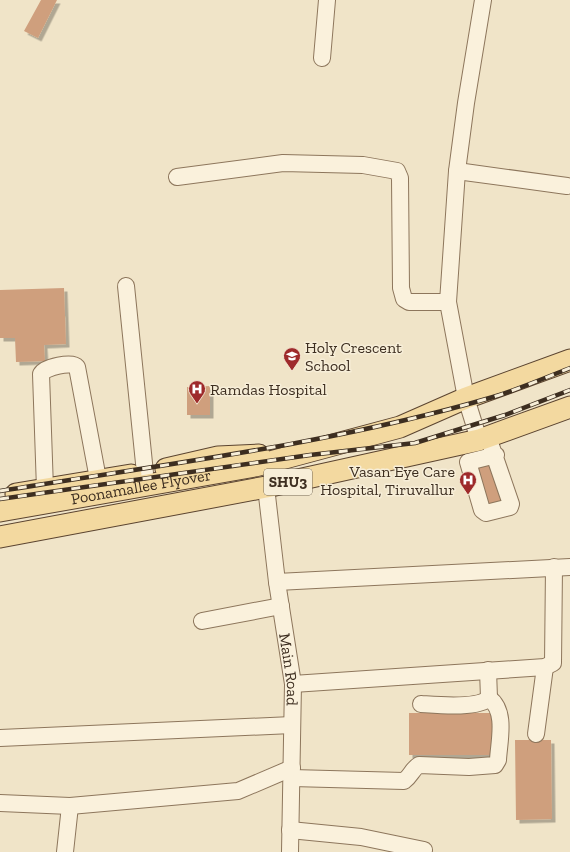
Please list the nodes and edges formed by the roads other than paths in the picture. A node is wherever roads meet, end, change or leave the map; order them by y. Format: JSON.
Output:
{"nodes":[{"id":1,"x":327,"y":0,"type":"edge"},
{"id":2,"x":483,"y":0,"type":"edge"},
{"id":3,"x":322,"y":58,"type":"dead end"},
{"id":4,"x":457,"y":171,"type":"junction"},
{"id":5,"x":177,"y":176,"type":"dead end"},
{"id":6,"x":567,"y":186,"type":"dead end"},
{"id":7,"x":126,"y":286,"type":"dead end"},
{"id":8,"x":448,"y":302,"type":"junction"},
{"id":9,"x":570,"y":360,"type":"edge"},
{"id":10,"x":466,"y":398,"type":"junction"},
{"id":11,"x":570,"y":406,"type":"edge"},
{"id":12,"x":479,"y":448,"type":"junction"},
{"id":13,"x":282,"y":458,"type":"junction"},
{"id":14,"x":146,"y":473,"type":"junction"},
{"id":15,"x":98,"y":479,"type":"junction"},
{"id":16,"x":266,"y":487,"type":"junction"},
{"id":17,"x":45,"y":488,"type":"junction"},
{"id":18,"x":0,"y":498,"type":"edge"},
{"id":19,"x":0,"y":511,"type":"edge"},
{"id":20,"x":0,"y":537,"type":"edge"},
{"id":21,"x":554,"y":567,"type":"junction"},
{"id":22,"x":570,"y":567,"type":"edge"},
{"id":23,"x":277,"y":582,"type":"junction"},
{"id":24,"x":281,"y":606,"type":"junction"},
{"id":25,"x":202,"y":621,"type":"dead end"},
{"id":26,"x":545,"y":667,"type":"junction"},
{"id":27,"x":488,"y":670,"type":"junction"},
{"id":28,"x":293,"y":684,"type":"junction"},
{"id":29,"x":489,"y":698,"type":"junction"},
{"id":30,"x":421,"y":704,"type":"dead end"},
{"id":31,"x":292,"y":726,"type":"junction"},
{"id":32,"x":536,"y":734,"type":"dead end"},
{"id":33,"x":0,"y":738,"type":"edge"},
{"id":34,"x":292,"y":773,"type":"junction"},
{"id":35,"x":0,"y":803,"type":"edge"},
{"id":36,"x":70,"y":806,"type":"junction"},
{"id":37,"x":290,"y":830,"type":"junction"},
{"id":38,"x":424,"y":850,"type":"dead end"},
{"id":39,"x":65,"y":852,"type":"edge"},
{"id":40,"x":290,"y":852,"type":"edge"}],
"edges":[{"from":1,"to":3,"type":"street"},
{"from":2,"to":4,"type":"street"},
{"from":4,"to":6,"type":"street"},
{"from":4,"to":8,"type":"street"},
{"from":5,"to":8,"type":"street"},
{"from":7,"to":14,"type":"street"},
{"from":8,"to":10,"type":"street"},
{"from":9,"to":10,"type":"main road","number":"SHU3"},
{"from":10,"to":12,"type":"street"},
{"from":10,"to":13,"type":"main road","number":"SHU3"},
{"from":11,"to":12,"type":"main road","number":"SHU3"},
{"from":12,"to":16,"type":"main road","number":"SHU3"},
{"from":13,"to":14,"type":"main road"},
{"from":13,"to":19,"type":"main road","name":"Poonamallee Flyover","number":"SHU3"},
{"from":14,"to":15,"type":"main road"},
{"from":15,"to":17,"type":"main road"},
{"from":15,"to":17,"type":"street"},
{"from":16,"to":20,"type":"main road","number":"SHU3"},
{"from":16,"to":23,"type":"street","name":"Main Road"},
{"from":17,"to":18,"type":"main road"},
{"from":21,"to":22,"type":"street"},
{"from":21,"to":23,"type":"street"},
{"from":21,"to":26,"type":"street"},
{"from":23,"to":24,"type":"street","name":"Main Road"},
{"from":24,"to":25,"type":"street"},
{"from":24,"to":28,"type":"street","name":"Main Road"},
{"from":26,"to":27,"type":"street"},
{"from":26,"to":32,"type":"street"},
{"from":27,"to":28,"type":"street"},
{"from":27,"to":29,"type":"street"},
{"from":28,"to":31,"type":"street","name":"Main Road"},
{"from":29,"to":30,"type":"street"},
{"from":29,"to":34,"type":"street"},
{"from":31,"to":33,"type":"street"},
{"from":31,"to":34,"type":"street","name":"Main Road"},
{"from":34,"to":36,"type":"street"},
{"from":34,"to":37,"type":"street","name":"Main Road"},
{"from":35,"to":36,"type":"street"},
{"from":36,"to":39,"type":"street"},
{"from":37,"to":38,"type":"street"},
{"from":37,"to":40,"type":"street","name":"Main Road"}]}
